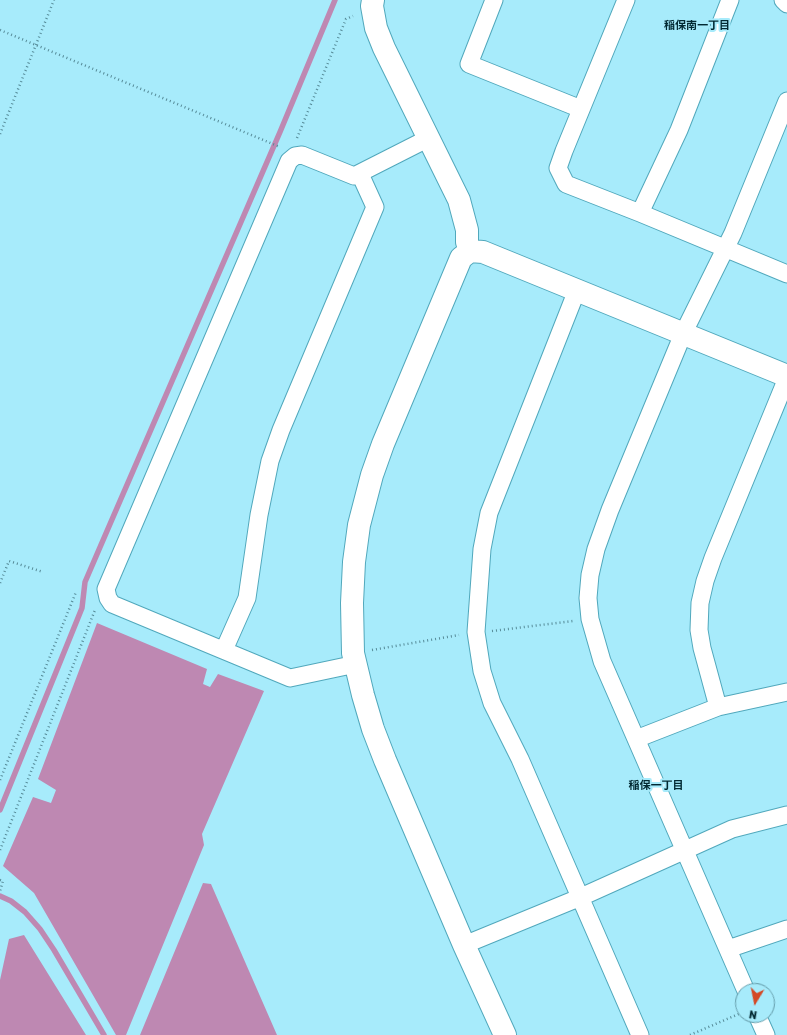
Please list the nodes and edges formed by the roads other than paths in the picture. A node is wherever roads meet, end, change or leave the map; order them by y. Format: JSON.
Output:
{"nodes":[{"id":1,"x":373,"y":0,"type":"edge"},
{"id":2,"x":494,"y":0,"type":"edge"},
{"id":3,"x":626,"y":0,"type":"edge"},
{"id":4,"x":730,"y":0,"type":"edge"},
{"id":5,"x":783,"y":0,"type":"edge"},
{"id":6,"x":787,"y":4,"type":"edge"},
{"id":7,"x":787,"y":101,"type":"edge"},
{"id":8,"x":581,"y":110,"type":"junction"},
{"id":9,"x":429,"y":138,"type":"junction"},
{"id":10,"x":360,"y":174,"type":"junction"},
{"id":11,"x":640,"y":213,"type":"junction"},
{"id":12,"x":726,"y":249,"type":"junction"},
{"id":13,"x":470,"y":252,"type":"junction"},
{"id":14,"x":787,"y":274,"type":"edge"},
{"id":15,"x":577,"y":290,"type":"junction"},
{"id":16,"x":683,"y":334,"type":"junction"},
{"id":17,"x":787,"y":377,"type":"edge"},
{"id":18,"x":224,"y":650,"type":"junction"},
{"id":19,"x":356,"y":664,"type":"junction"},
{"id":20,"x":787,"y":692,"type":"edge"},
{"id":21,"x":718,"y":707,"type":"junction"},
{"id":22,"x":636,"y":738,"type":"junction"},
{"id":23,"x":787,"y":815,"type":"edge"},
{"id":24,"x":684,"y":851,"type":"junction"},
{"id":25,"x":581,"y":897,"type":"junction"},
{"id":26,"x":787,"y":928,"type":"edge"},
{"id":27,"x":464,"y":945,"type":"junction"},
{"id":28,"x":728,"y":949,"type":"junction"},
{"id":29,"x":743,"y":983,"type":"edge"},
{"id":30,"x":761,"y":1023,"type":"edge"},
{"id":31,"x":506,"y":1035,"type":"edge"},
{"id":32,"x":640,"y":1035,"type":"edge"},
{"id":33,"x":766,"y":1035,"type":"edge"}],
"edges":[{"from":1,"to":9,"type":"street"},
{"from":2,"to":8,"type":"street"},
{"from":3,"to":8,"type":"street"},
{"from":4,"to":11,"type":"street"},
{"from":5,"to":6,"type":"street"},
{"from":7,"to":12,"type":"street"},
{"from":8,"to":11,"type":"street"},
{"from":9,"to":10,"type":"street"},
{"from":9,"to":13,"type":"street"},
{"from":10,"to":18,"type":"street"},
{"from":10,"to":18,"type":"street"},
{"from":11,"to":12,"type":"street"},
{"from":12,"to":14,"type":"street"},
{"from":12,"to":16,"type":"street"},
{"from":13,"to":15,"type":"street"},
{"from":13,"to":19,"type":"street"},
{"from":15,"to":16,"type":"street"},
{"from":15,"to":25,"type":"street"},
{"from":16,"to":17,"type":"street"},
{"from":16,"to":22,"type":"street"},
{"from":17,"to":21,"type":"street"},
{"from":18,"to":19,"type":"street"},
{"from":19,"to":27,"type":"street"},
{"from":20,"to":21,"type":"street"},
{"from":21,"to":22,"type":"street"},
{"from":22,"to":24,"type":"street"},
{"from":23,"to":24,"type":"street"},
{"from":24,"to":25,"type":"street"},
{"from":24,"to":28,"type":"street"},
{"from":25,"to":27,"type":"street"},
{"from":25,"to":32,"type":"street"},
{"from":26,"to":28,"type":"street"},
{"from":27,"to":31,"type":"street"},
{"from":28,"to":29,"type":"street"},
{"from":30,"to":33,"type":"street"}]}
